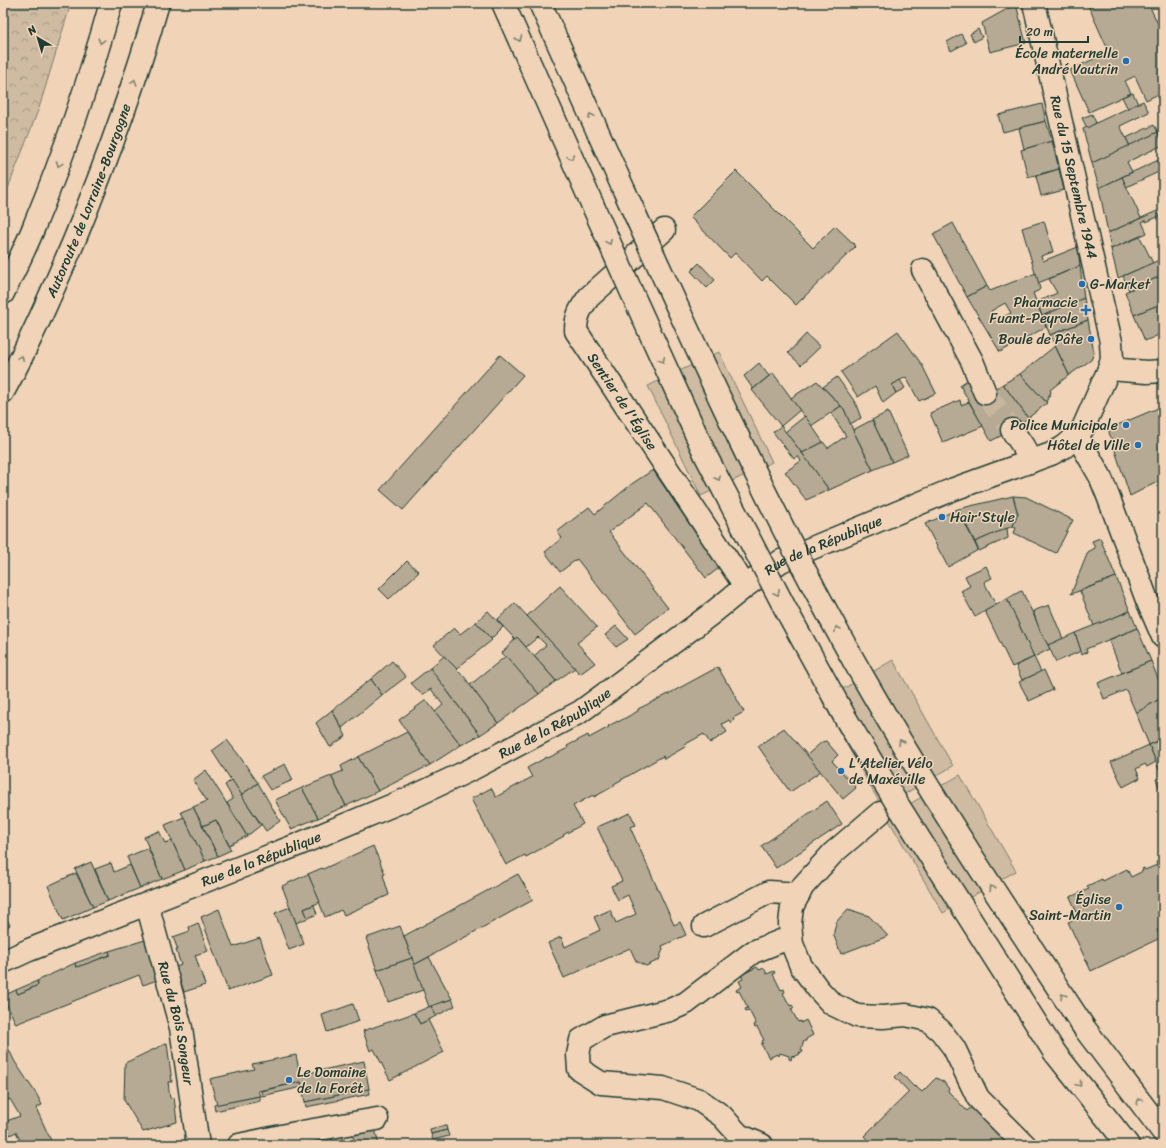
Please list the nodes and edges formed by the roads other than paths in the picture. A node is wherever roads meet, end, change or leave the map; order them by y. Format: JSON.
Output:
{"nodes":[{"id":1,"x":111,"y":3,"type":"edge"},
{"id":2,"x":158,"y":3,"type":"edge"},
{"id":3,"x":503,"y":3,"type":"edge"},
{"id":4,"x":540,"y":3,"type":"edge"},
{"id":5,"x":1034,"y":3,"type":"edge"},
{"id":6,"x":664,"y":230,"type":"dead end"},
{"id":7,"x":923,"y":270,"type":"dead end"},
{"id":8,"x":3,"y":293,"type":"edge"},
{"id":9,"x":1109,"y":369,"type":"junction"},
{"id":10,"x":1163,"y":371,"type":"edge"},
{"id":11,"x":3,"y":392,"type":"edge"},
{"id":12,"x":985,"y":394,"type":"tunnel mouth"},
{"id":13,"x":1012,"y":430,"type":"tunnel mouth"},
{"id":14,"x":1077,"y":436,"type":"junction"},
{"id":15,"x":1030,"y":462,"type":"junction"},
{"id":16,"x":747,"y":585,"type":"junction"},
{"id":17,"x":1163,"y":638,"type":"edge"},
{"id":18,"x":880,"y":812,"type":"dead end"},
{"id":19,"x":799,"y":894,"type":"junction"},
{"id":20,"x":147,"y":904,"type":"junction"},
{"id":21,"x":704,"y":926,"type":"dead end"},
{"id":22,"x":791,"y":937,"type":"junction"},
{"id":23,"x":3,"y":962,"type":"edge"},
{"id":24,"x":377,"y":1119,"type":"dead end"},
{"id":25,"x":1163,"y":1132,"type":"edge"},
{"id":26,"x":198,"y":1145,"type":"edge"},
{"id":27,"x":239,"y":1145,"type":"edge"},
{"id":28,"x":762,"y":1145,"type":"edge"},
{"id":29,"x":1025,"y":1145,"type":"edge"},
{"id":30,"x":1128,"y":1145,"type":"edge"}],
"edges":[{"from":1,"to":8,"type":"main road","one_way":true},
{"from":11,"to":2,"type":"main road","name":"Autoroute de Lorraine-Bourgogne","one_way":true},
{"from":3,"to":30,"type":"main road","one_way":true,"bridge":true},
{"from":25,"to":4,"type":"main road","one_way":true,"bridge":true},
{"from":5,"to":9,"type":"main road","name":"Rue du 15 Septembre 1944"},
{"from":6,"to":16,"type":"main road","name":"Sentier de l'Église"},
{"from":7,"to":12,"type":"main road"},
{"from":9,"to":10,"type":"main road"},
{"from":9,"to":14,"type":"main road","name":"Rue du 15 Septembre 1944"},
{"from":13,"to":15,"type":"main road"},
{"from":14,"to":15,"type":"main road","name":"Rue de la République"},
{"from":14,"to":17,"type":"main road"},
{"from":15,"to":16,"type":"main road","name":"Rue de la République"},
{"from":16,"to":20,"type":"main road","name":"Rue de la République"},
{"from":18,"to":19,"type":"main road"},
{"from":19,"to":21,"type":"main road"},
{"from":19,"to":22,"type":"main road"},
{"from":20,"to":23,"type":"main road","name":"Rue de la République"},
{"from":20,"to":26,"type":"main road","name":"Rue du Bois Songeur"},
{"from":22,"to":28,"type":"main road"},
{"from":22,"to":29,"type":"main road"},
{"from":24,"to":27,"type":"main road"}]}
